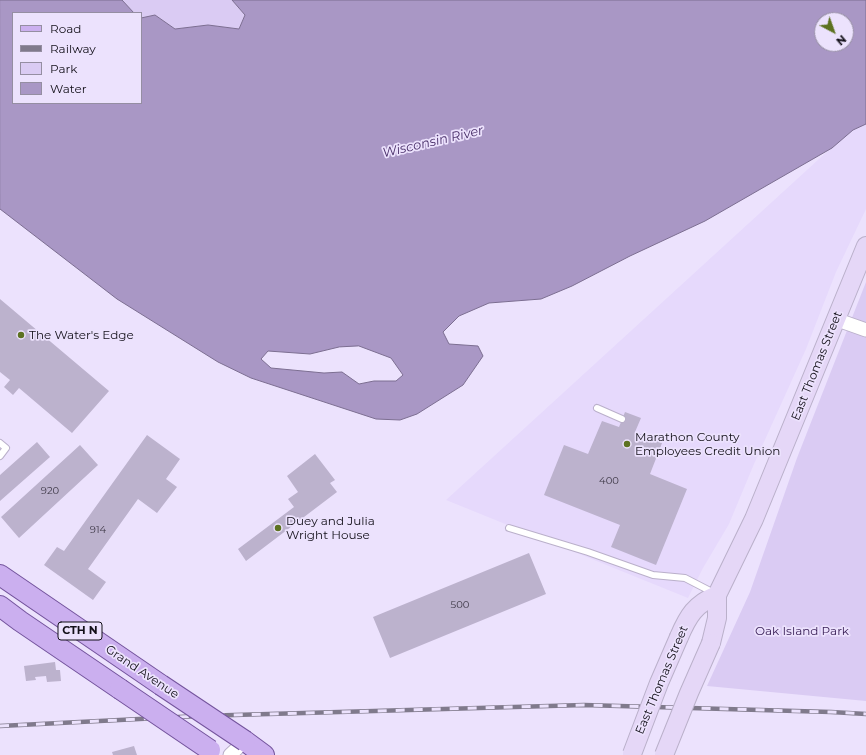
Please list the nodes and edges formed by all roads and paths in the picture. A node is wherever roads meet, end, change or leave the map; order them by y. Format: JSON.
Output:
{"nodes":[{"id":1,"x":866,"y":246,"type":"edge"},
{"id":2,"x":836,"y":319,"type":"junction"},
{"id":3,"x":866,"y":330,"type":"edge"},
{"id":4,"x":597,"y":408,"type":"dead end"},
{"id":5,"x":622,"y":419,"type":"dead end"},
{"id":6,"x":0,"y":443,"type":"edge"},
{"id":7,"x":0,"y":456,"type":"edge"},
{"id":8,"x":509,"y":528,"type":"dead end"},
{"id":9,"x":0,"y":575,"type":"edge"},
{"id":10,"x":717,"y":595,"type":"junction"},
{"id":11,"x":0,"y":606,"type":"edge"},
{"id":12,"x":245,"y":741,"type":"junction"},
{"id":13,"x":214,"y":753,"type":"edge"},
{"id":14,"x":632,"y":754,"type":"edge"},
{"id":15,"x":230,"y":755,"type":"edge"},
{"id":16,"x":264,"y":755,"type":"edge"},
{"id":17,"x":664,"y":755,"type":"edge"}],
"edges":[{"from":1,"to":2,"type":"main road","name":"East Thomas Street"},
{"from":2,"to":3,"type":"street"},
{"from":2,"to":10,"type":"main road","name":"East Thomas Street"},
{"from":4,"to":5,"type":"lane"},
{"from":6,"to":7,"type":"lane"},
{"from":8,"to":10,"type":"lane"},
{"from":9,"to":12,"type":"main road","name":"Grand Avenue","number":"CTH N","bridge":true},
{"from":10,"to":14,"type":"main road","name":"East Thomas Street","bridge":true},
{"from":10,"to":17,"type":"main road","name":"East Thomas Street","bridge":true},
{"from":11,"to":13,"type":"main road","number":"CTH N","bridge":true},
{"from":12,"to":15,"type":"street"},
{"from":12,"to":16,"type":"main road","name":"Grand Avenue","number":"CTH N"}]}
